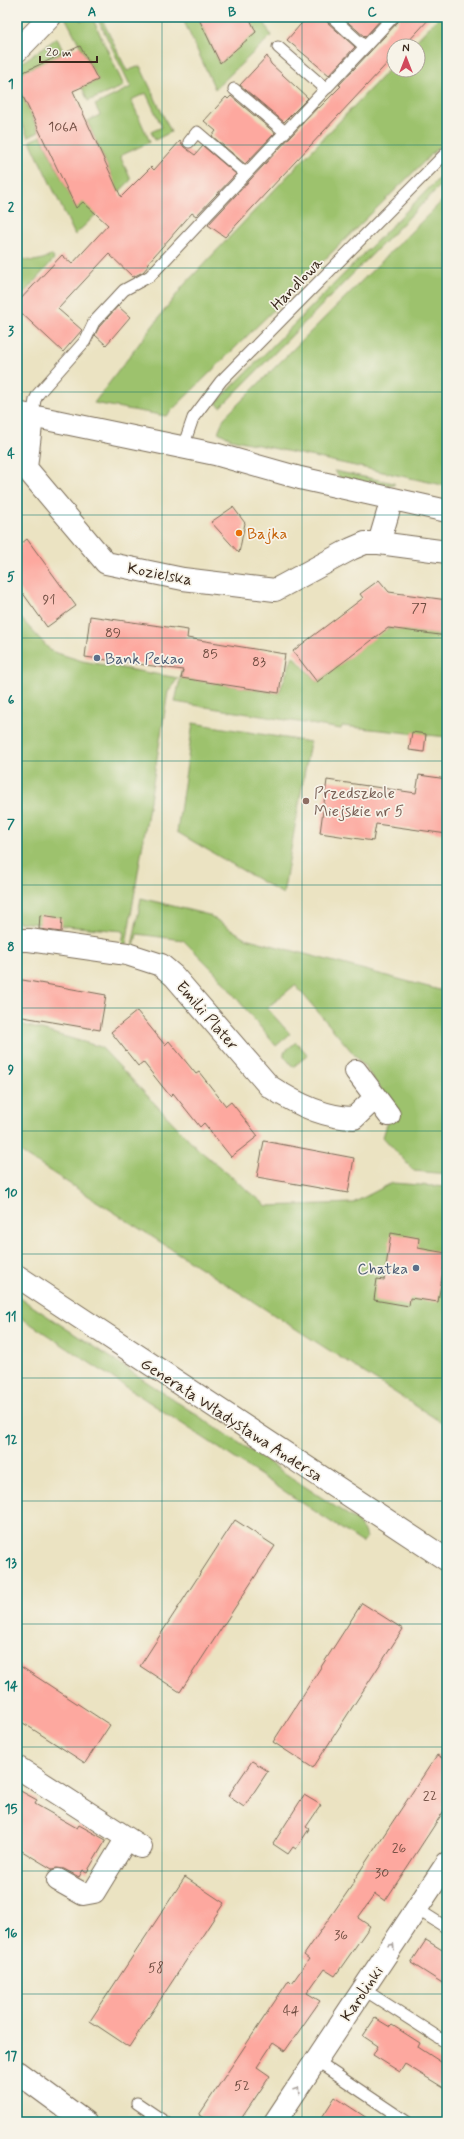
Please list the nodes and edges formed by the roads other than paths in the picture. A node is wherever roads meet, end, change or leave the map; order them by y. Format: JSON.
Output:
{"nodes":[{"id":1,"x":50,"y":17,"type":"edge"},
{"id":2,"x":332,"y":17,"type":"edge"},
{"id":3,"x":394,"y":17,"type":"edge"},
{"id":4,"x":278,"y":47,"type":"dead end"},
{"id":5,"x":365,"y":47,"type":"junction"},
{"id":6,"x":17,"y":51,"type":"edge"},
{"id":7,"x":234,"y":89,"type":"dead end"},
{"id":8,"x":326,"y":89,"type":"junction"},
{"id":9,"x":285,"y":132,"type":"junction"},
{"id":10,"x":189,"y":142,"type":"dead end"},
{"id":11,"x":447,"y":152,"type":"edge"},
{"id":12,"x":246,"y":174,"type":"junction"},
{"id":13,"x":25,"y":415,"type":"edge"},
{"id":14,"x":183,"y":447,"type":"junction"},
{"id":15,"x":392,"y":499,"type":"junction"},
{"id":16,"x":447,"y":511,"type":"edge"},
{"id":17,"x":379,"y":543,"type":"junction"},
{"id":18,"x":447,"y":552,"type":"edge"},
{"id":19,"x":17,"y":940,"type":"edge"},
{"id":20,"x":356,"y":1071,"type":"dead end"},
{"id":21,"x":375,"y":1098,"type":"junction"},
{"id":22,"x":389,"y":1115,"type":"dead end"},
{"id":23,"x":17,"y":1276,"type":"edge"},
{"id":24,"x":447,"y":1560,"type":"edge"},
{"id":25,"x":17,"y":1767,"type":"edge"},
{"id":26,"x":447,"y":1863,"type":"edge"},
{"id":27,"x":58,"y":1880,"type":"dead end"},
{"id":28,"x":417,"y":1909,"type":"junction"},
{"id":29,"x":447,"y":1928,"type":"edge"},
{"id":30,"x":363,"y":1989,"type":"junction"},
{"id":31,"x":447,"y":2043,"type":"edge"},
{"id":32,"x":316,"y":2061,"type":"junction"},
{"id":33,"x":18,"y":2074,"type":"edge"},
{"id":34,"x":137,"y":2103,"type":"dead end"},
{"id":35,"x":85,"y":2122,"type":"edge"},
{"id":36,"x":91,"y":2122,"type":"edge"},
{"id":37,"x":95,"y":2122,"type":"edge"},
{"id":38,"x":165,"y":2122,"type":"edge"},
{"id":39,"x":275,"y":2122,"type":"edge"},
{"id":40,"x":407,"y":2122,"type":"edge"}],
"edges":[{"from":1,"to":6,"type":"street"},
{"from":2,"to":5,"type":"lane"},
{"from":3,"to":5,"type":"lane"},
{"from":4,"to":8,"type":"lane"},
{"from":5,"to":8,"type":"lane"},
{"from":7,"to":9,"type":"lane"},
{"from":8,"to":9,"type":"lane"},
{"from":9,"to":12,"type":"lane"},
{"from":10,"to":12,"type":"lane"},
{"from":11,"to":14,"type":"lane","name":"Handlowa"},
{"from":12,"to":13,"type":"lane"},
{"from":13,"to":14,"type":"street"},
{"from":13,"to":17,"type":"street","name":"Kozielska"},
{"from":14,"to":15,"type":"street"},
{"from":15,"to":16,"type":"street"},
{"from":15,"to":17,"type":"street"},
{"from":17,"to":18,"type":"street","name":"Kozielska"},
{"from":19,"to":21,"type":"street","name":"Emilii Plater"},
{"from":20,"to":21,"type":"street"},
{"from":21,"to":22,"type":"street"},
{"from":23,"to":24,"type":"street","name":"Generała Władysława Andersa"},
{"from":25,"to":27,"type":"street"},
{"from":26,"to":28,"type":"street","name":"Karolinki"},
{"from":28,"to":29,"type":"lane"},
{"from":30,"to":28,"type":"street","name":"Karolinki","one_way":true},
{"from":30,"to":31,"type":"lane"},
{"from":30,"to":32,"type":"street","name":"Karolinki"},
{"from":39,"to":32,"type":"street","name":"Karolinki","one_way":true},
{"from":32,"to":40,"type":"lane"},
{"from":33,"to":35,"type":"street"},
{"from":34,"to":38,"type":"lane"},
{"from":36,"to":37,"type":"street"}]}
